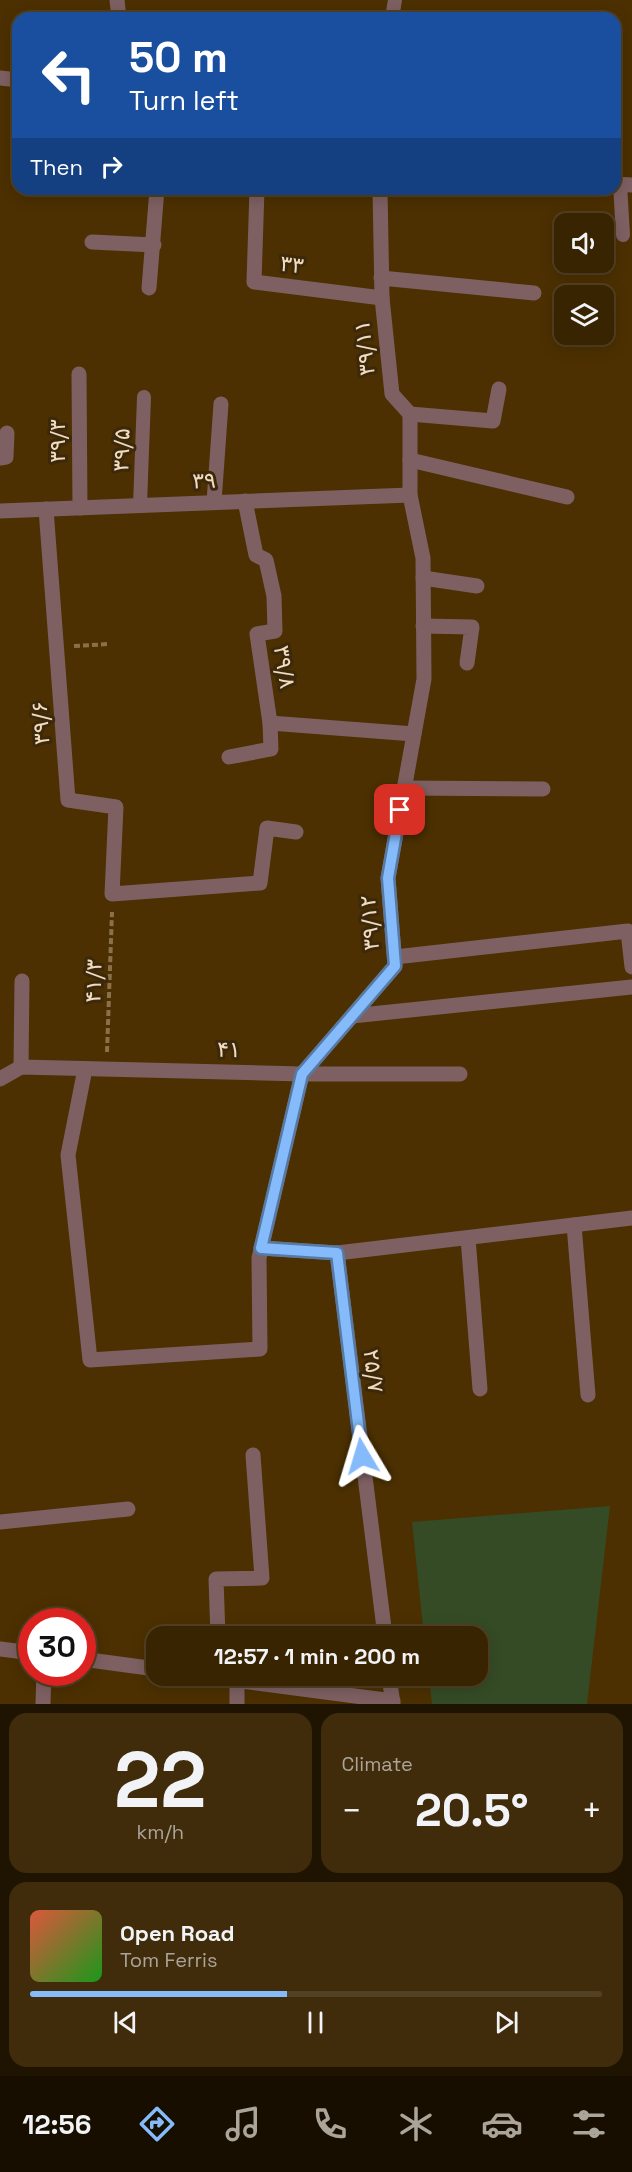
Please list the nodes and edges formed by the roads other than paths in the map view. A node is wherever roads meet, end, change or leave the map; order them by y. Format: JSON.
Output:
{"nodes":[{"id":1,"x":622,"y":184,"type":"edge"},
{"id":2,"x":157,"y":195,"type":"edge"},
{"id":3,"x":256,"y":195,"type":"edge"},
{"id":4,"x":380,"y":195,"type":"edge"},
{"id":5,"x":623,"y":235,"type":"dead end"},
{"id":6,"x":92,"y":242,"type":"dead end"},
{"id":7,"x":154,"y":245,"type":"junction"},
{"id":8,"x":381,"y":278,"type":"junction"},
{"id":9,"x":149,"y":288,"type":"dead end"},
{"id":10,"x":534,"y":293,"type":"dead end"},
{"id":11,"x":382,"y":298,"type":"junction"},
{"id":12,"x":79,"y":374,"type":"dead end"},
{"id":13,"x":499,"y":389,"type":"dead end"},
{"id":14,"x":144,"y":397,"type":"dead end"},
{"id":15,"x":221,"y":404,"type":"dead end"},
{"id":16,"x":410,"y":414,"type":"junction"},
{"id":17,"x":7,"y":433,"type":"dead end"},
{"id":18,"x":0,"y":458,"type":"edge"},
{"id":19,"x":410,"y":460,"type":"junction"},
{"id":20,"x":410,"y":495,"type":"junction"},
{"id":21,"x":567,"y":497,"type":"dead end"},
{"id":22,"x":245,"y":501,"type":"junction"},
{"id":23,"x":214,"y":502,"type":"junction"},
{"id":24,"x":140,"y":505,"type":"junction"},
{"id":25,"x":80,"y":508,"type":"junction"},
{"id":26,"x":46,"y":509,"type":"junction"},
{"id":27,"x":0,"y":511,"type":"edge"},
{"id":28,"x":423,"y":578,"type":"junction"},
{"id":29,"x":477,"y":586,"type":"dead end"},
{"id":30,"x":423,"y":626,"type":"junction"},
{"id":31,"x":467,"y":663,"type":"dead end"},
{"id":32,"x":270,"y":723,"type":"junction"},
{"id":33,"x":414,"y":734,"type":"junction"},
{"id":34,"x":229,"y":758,"type":"dead end"},
{"id":35,"x":404,"y":788,"type":"junction"},
{"id":36,"x":543,"y":789,"type":"dead end"},
{"id":37,"x":296,"y":832,"type":"dead end"},
{"id":38,"x":395,"y":957,"type":"junction"},
{"id":39,"x":632,"y":967,"type":"edge"},
{"id":40,"x":22,"y":981,"type":"dead end"},
{"id":41,"x":632,"y":987,"type":"edge"},
{"id":42,"x":352,"y":1016,"type":"junction"},
{"id":43,"x":21,"y":1067,"type":"junction"},
{"id":44,"x":85,"y":1069,"type":"junction"},
{"id":45,"x":302,"y":1074,"type":"junction"},
{"id":46,"x":460,"y":1074,"type":"dead end"},
{"id":47,"x":0,"y":1079,"type":"edge"},
{"id":48,"x":632,"y":1218,"type":"edge"},
{"id":49,"x":574,"y":1226,"type":"junction"},
{"id":50,"x":468,"y":1238,"type":"junction"},
{"id":51,"x":261,"y":1248,"type":"junction"},
{"id":52,"x":337,"y":1253,"type":"junction"},
{"id":53,"x":480,"y":1389,"type":"dead end"},
{"id":54,"x":588,"y":1395,"type":"dead end"},
{"id":55,"x":253,"y":1455,"type":"dead end"},
{"id":56,"x":128,"y":1509,"type":"dead end"},
{"id":57,"x":0,"y":1522,"type":"edge"},
{"id":58,"x":218,"y":1626,"type":"edge"},
{"id":59,"x":384,"y":1626,"type":"edge"},
{"id":60,"x":0,"y":1648,"type":"edge"},
{"id":61,"x":18,"y":1651,"type":"edge"},
{"id":62,"x":96,"y":1661,"type":"edge"},
{"id":63,"x":146,"y":1668,"type":"edge"},
{"id":64,"x":44,"y":1686,"type":"edge"},
{"id":65,"x":237,"y":1686,"type":"edge"},
{"id":66,"x":280,"y":1686,"type":"edge"},
{"id":67,"x":391,"y":1686,"type":"edge"},
{"id":68,"x":393,"y":1702,"type":"edge"},
{"id":69,"x":43,"y":1704,"type":"edge"},
{"id":70,"x":237,"y":1704,"type":"edge"}],
"edges":[{"from":1,"to":5,"type":"lane"},
{"from":2,"to":7,"type":"street"},
{"from":3,"to":11,"type":"street","name":"۳۳"},
{"from":4,"to":8,"type":"street","name":"۳۹/۱۱"},
{"from":6,"to":7,"type":"street"},
{"from":7,"to":9,"type":"street"},
{"from":8,"to":10,"type":"street"},
{"from":8,"to":11,"type":"street","name":"۳۹/۱۱"},
{"from":11,"to":16,"type":"street","name":"۳۹/۱۱"},
{"from":12,"to":25,"type":"street","name":"۳۹/۳"},
{"from":13,"to":16,"type":"street"},
{"from":14,"to":24,"type":"lane","name":"۳۹/۵"},
{"from":15,"to":23,"type":"street"},
{"from":16,"to":19,"type":"street"},
{"from":17,"to":18,"type":"street"},
{"from":19,"to":20,"type":"street"},
{"from":19,"to":21,"type":"street"},
{"from":20,"to":22,"type":"street","name":"۳۹"},
{"from":20,"to":28,"type":"street","name":"۳۹/۱۲"},
{"from":22,"to":23,"type":"street","name":"۳۹"},
{"from":22,"to":32,"type":"street","name":"۳۹/۸"},
{"from":23,"to":24,"type":"street","name":"۳۹"},
{"from":24,"to":25,"type":"street","name":"۳۹"},
{"from":25,"to":26,"type":"street","name":"۳۹"},
{"from":26,"to":27,"type":"street","name":"۳۹"},
{"from":26,"to":37,"type":"street","name":"۳۹/۶"},
{"from":28,"to":29,"type":"street"},
{"from":28,"to":30,"type":"street","name":"۳۹/۱۲"},
{"from":30,"to":31,"type":"street"},
{"from":30,"to":33,"type":"street","name":"۳۹/۱۲"},
{"from":32,"to":33,"type":"street"},
{"from":32,"to":34,"type":"street","name":"۳۹/۸"},
{"from":33,"to":35,"type":"street","name":"۳۹/۱۲"},
{"from":35,"to":36,"type":"street"},
{"from":35,"to":38,"type":"street","name":"۳۹/۱۲"},
{"from":38,"to":39,"type":"street"},
{"from":38,"to":42,"type":"street","name":"۳۹/۱۲"},
{"from":40,"to":43,"type":"street"},
{"from":41,"to":42,"type":"street"},
{"from":42,"to":45,"type":"street","name":"۳۹/۱۲"},
{"from":43,"to":44,"type":"street","name":"۴۱"},
{"from":43,"to":47,"type":"street"},
{"from":44,"to":45,"type":"street","name":"۴۱"},
{"from":44,"to":51,"type":"street","name":"۳۹/۱۲"},
{"from":45,"to":46,"type":"street","name":"۴۱"},
{"from":45,"to":51,"type":"street","name":"۳۹/۱۲"},
{"from":48,"to":49,"type":"street"},
{"from":49,"to":50,"type":"street"},
{"from":49,"to":54,"type":"street"},
{"from":50,"to":52,"type":"street"},
{"from":50,"to":53,"type":"street"},
{"from":51,"to":52,"type":"street"},
{"from":52,"to":59,"type":"street","name":"۲۵/۷"},
{"from":55,"to":58,"type":"street"},
{"from":56,"to":57,"type":"street"},
{"from":60,"to":61,"type":"street"},
{"from":62,"to":63,"type":"street"},
{"from":64,"to":69,"type":"street"},
{"from":65,"to":70,"type":"street"},
{"from":66,"to":68,"type":"street"},
{"from":67,"to":68,"type":"street"}]}
